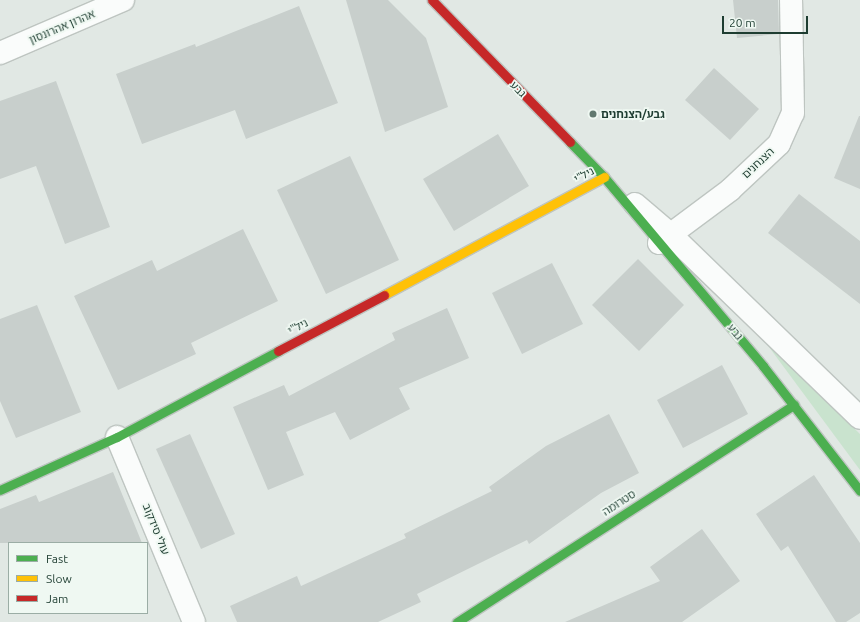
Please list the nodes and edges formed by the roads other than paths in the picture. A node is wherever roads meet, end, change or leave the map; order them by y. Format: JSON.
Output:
{"nodes":[{"id":1,"x":123,"y":0,"type":"edge"},
{"id":2,"x":432,"y":0,"type":"edge"},
{"id":3,"x":791,"y":0,"type":"edge"},
{"id":4,"x":0,"y":53,"type":"edge"},
{"id":5,"x":604,"y":177,"type":"junction"},
{"id":6,"x":664,"y":239,"type":"junction"},
{"id":7,"x":794,"y":405,"type":"junction"},
{"id":8,"x":860,"y":418,"type":"edge"},
{"id":9,"x":118,"y":437,"type":"junction"},
{"id":10,"x":0,"y":490,"type":"edge"},
{"id":11,"x":860,"y":491,"type":"edge"},
{"id":12,"x":194,"y":622,"type":"edge"},
{"id":13,"x":457,"y":622,"type":"edge"}],
"edges":[{"from":1,"to":4,"type":"street","name":"אהרון אהרונסון"},
{"from":2,"to":5,"type":"street","name":"גבע"},
{"from":3,"to":6,"type":"street","name":"הצנחנים"},
{"from":5,"to":6,"type":"street","name":"גבע"},
{"from":5,"to":9,"type":"street","name":"ניל\"י"},
{"from":6,"to":7,"type":"street","name":"גבע"},
{"from":6,"to":8,"type":"street","name":"גבע"},
{"from":7,"to":11,"type":"street","name":"גבע"},
{"from":7,"to":13,"type":"street","name":"סטרומה"},
{"from":9,"to":10,"type":"street","name":"ניל\"י"},
{"from":9,"to":12,"type":"street","name":"עולי סידקוב"}]}
